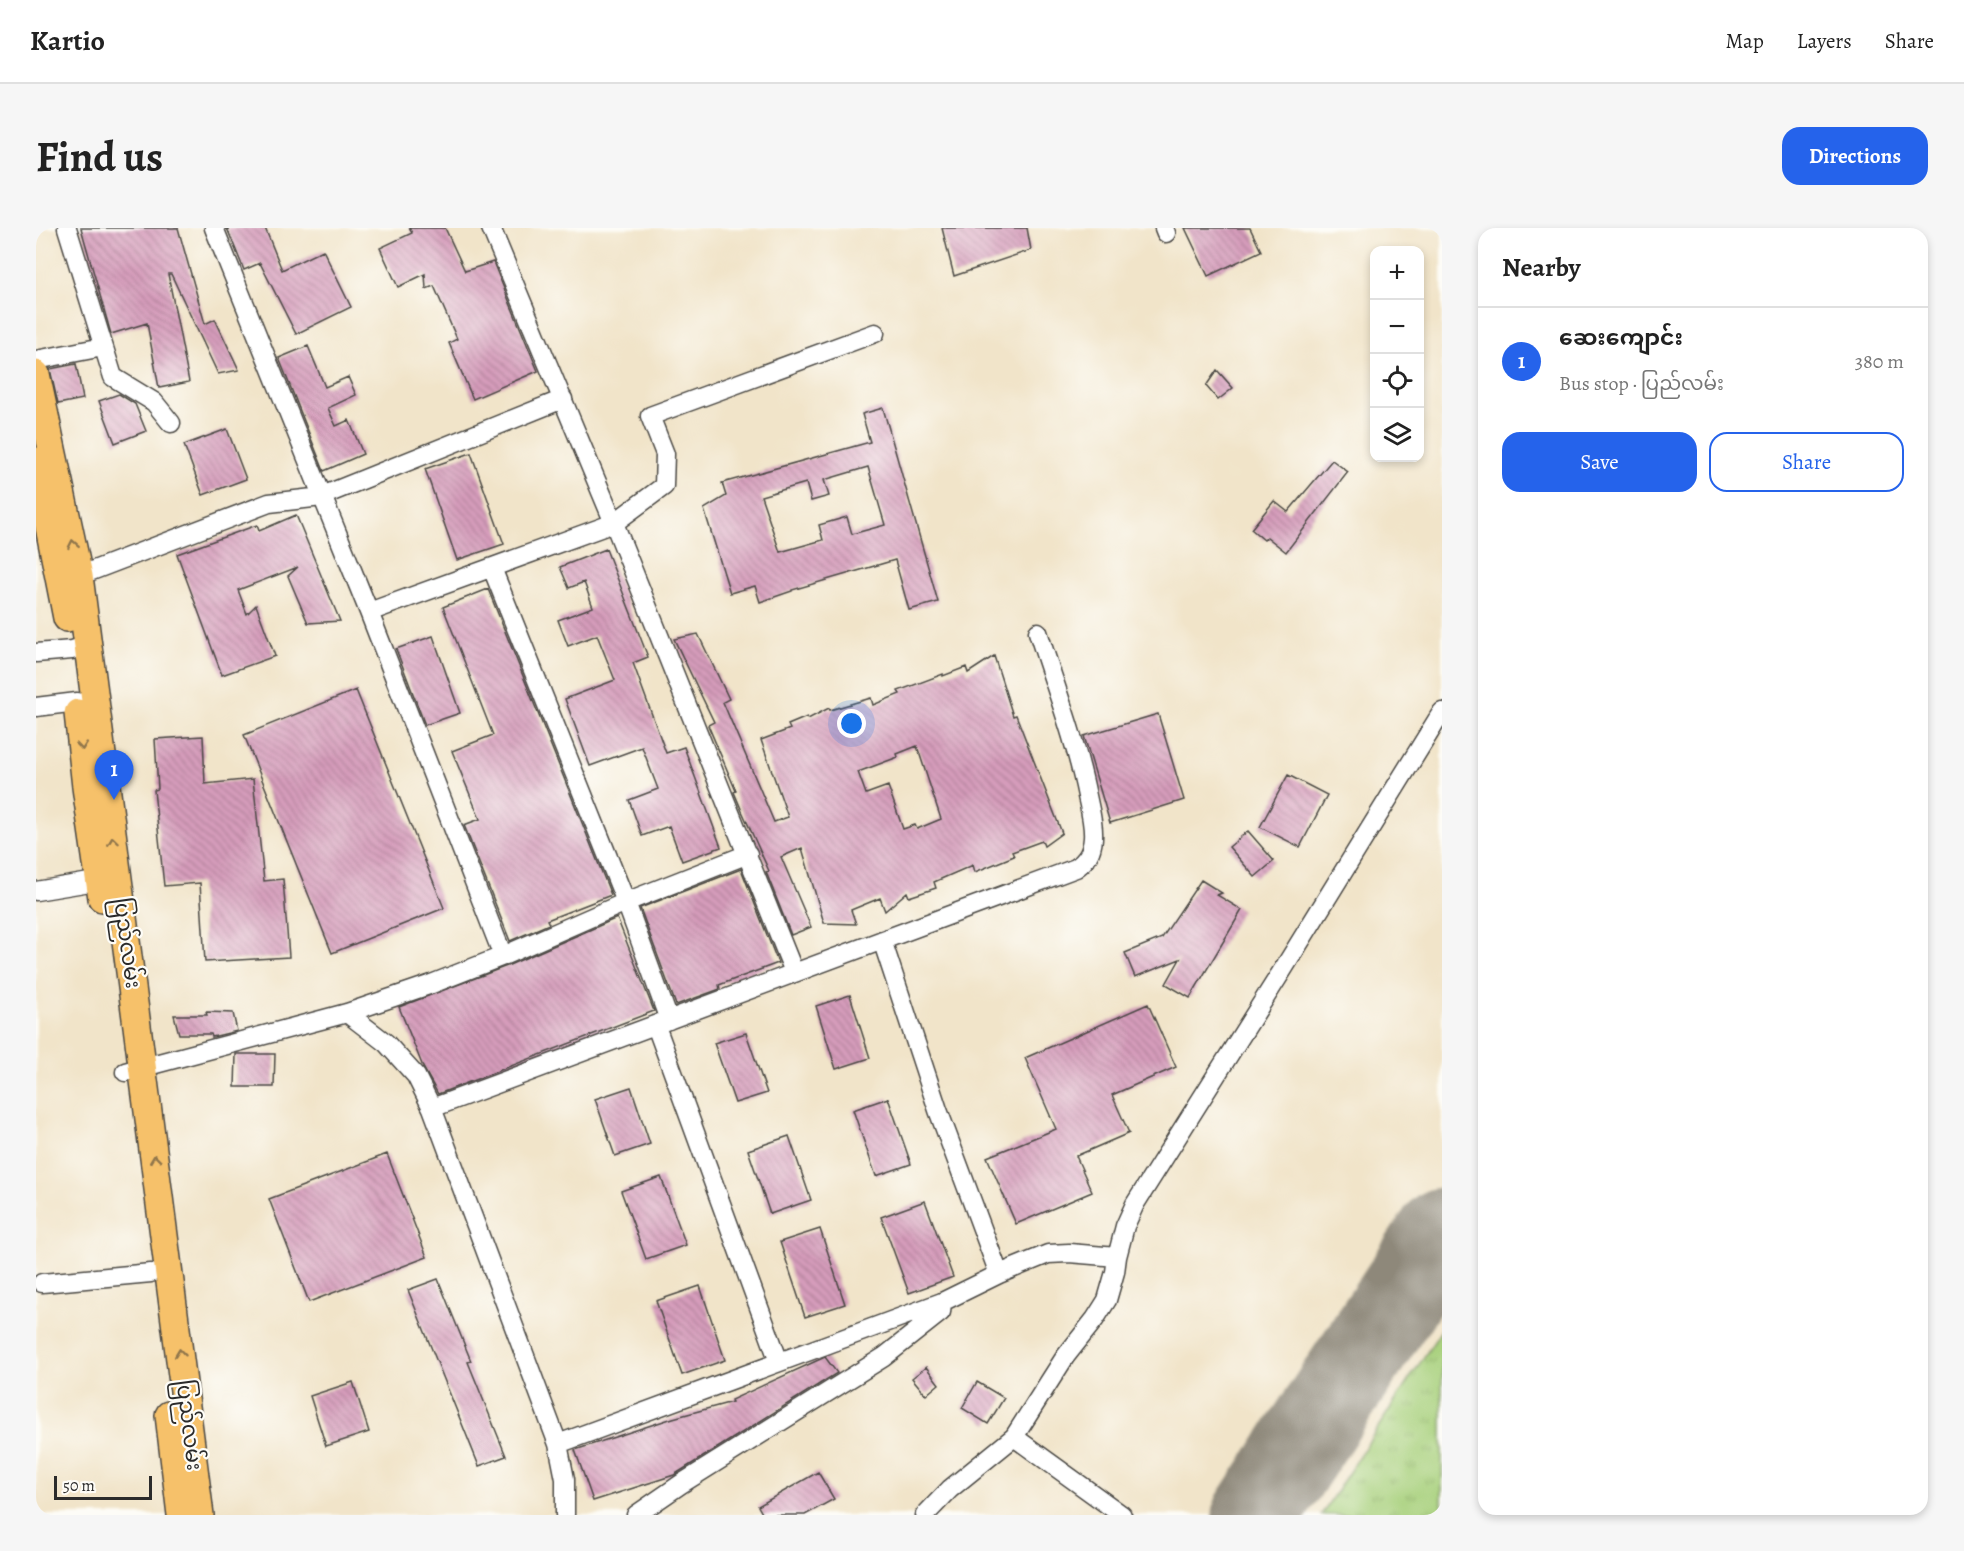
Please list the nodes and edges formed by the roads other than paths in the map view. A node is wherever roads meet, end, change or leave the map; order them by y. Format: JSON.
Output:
{"nodes":[{"id":1,"x":67,"y":228,"type":"edge"},
{"id":2,"x":214,"y":228,"type":"edge"},
{"id":3,"x":491,"y":228,"type":"edge"},
{"id":4,"x":875,"y":333,"type":"dead end"},
{"id":5,"x":103,"y":347,"type":"junction"},
{"id":6,"x":36,"y":374,"type":"edge"},
{"id":7,"x":563,"y":399,"type":"junction"},
{"id":8,"x":171,"y":423,"type":"dead end"},
{"id":9,"x":42,"y":467,"type":"edge"},
{"id":10,"x":322,"y":496,"type":"junction"},
{"id":11,"x":614,"y":523,"type":"junction"},
{"id":12,"x":492,"y":568,"type":"junction"},
{"id":13,"x":70,"y":579,"type":"junction"},
{"id":14,"x":369,"y":612,"type":"junction"},
{"id":15,"x":1038,"y":632,"type":"dead end"},
{"id":16,"x":80,"y":647,"type":"junction"},
{"id":17,"x":36,"y":653,"type":"edge"},
{"id":18,"x":77,"y":702,"type":"junction"},
{"id":19,"x":36,"y":707,"type":"edge"},
{"id":20,"x":1442,"y":712,"type":"edge"},
{"id":21,"x":748,"y":854,"type":"junction"},
{"id":22,"x":109,"y":879,"type":"junction"},
{"id":23,"x":36,"y":891,"type":"edge"},
{"id":24,"x":626,"y":902,"type":"junction"},
{"id":25,"x":882,"y":940,"type":"junction"},
{"id":26,"x":503,"y":956,"type":"junction"},
{"id":27,"x":794,"y":972,"type":"junction"},
{"id":28,"x":347,"y":1013,"type":"junction"},
{"id":29,"x":663,"y":1023,"type":"junction"},
{"id":30,"x":134,"y":1070,"type":"junction"},
{"id":31,"x":432,"y":1108,"type":"junction"},
{"id":32,"x":1117,"y":1257,"type":"junction"},
{"id":33,"x":151,"y":1273,"type":"junction"},
{"id":34,"x":999,"y":1274,"type":"junction"},
{"id":35,"x":42,"y":1284,"type":"dead end"},
{"id":36,"x":942,"y":1302,"type":"junction"},
{"id":37,"x":778,"y":1362,"type":"junction"},
{"id":38,"x":1014,"y":1437,"type":"junction"},
{"id":39,"x":558,"y":1444,"type":"junction"},
{"id":40,"x":181,"y":1515,"type":"edge"},
{"id":41,"x":200,"y":1515,"type":"edge"},
{"id":42,"x":566,"y":1515,"type":"edge"},
{"id":43,"x":636,"y":1515,"type":"edge"},
{"id":44,"x":925,"y":1515,"type":"edge"},
{"id":45,"x":1122,"y":1515,"type":"edge"}],
"edges":[{"from":1,"to":5,"type":"street"},
{"from":2,"to":10,"type":"street"},
{"from":3,"to":7,"type":"street"},
{"from":4,"to":11,"type":"street"},
{"from":5,"to":6,"type":"street"},
{"from":5,"to":8,"type":"street"},
{"from":6,"to":9,"type":"highway","name":"ပြည်လမ်း"},
{"from":7,"to":10,"type":"street"},
{"from":7,"to":11,"type":"street"},
{"from":9,"to":13,"type":"highway","name":"ပြည်လမ်း"},
{"from":10,"to":13,"type":"street"},
{"from":10,"to":14,"type":"street"},
{"from":11,"to":12,"type":"street"},
{"from":11,"to":21,"type":"street"},
{"from":12,"to":14,"type":"street"},
{"from":12,"to":24,"type":"street"},
{"from":13,"to":16,"type":"highway","name":"ပြည်လမ်း"},
{"from":14,"to":26,"type":"street"},
{"from":15,"to":25,"type":"street"},
{"from":16,"to":17,"type":"street"},
{"from":16,"to":18,"type":"highway","name":"ပြည်လမ်း"},
{"from":22,"to":16,"type":"highway","name":"ပြည်လမ်း","one_way":true},
{"from":18,"to":19,"type":"street"},
{"from":18,"to":22,"type":"highway","name":"ပြည်လမ်း","one_way":true},
{"from":20,"to":32,"type":"street"},
{"from":21,"to":24,"type":"street"},
{"from":21,"to":27,"type":"street"},
{"from":22,"to":23,"type":"street"},
{"from":22,"to":30,"type":"highway","name":"ပြည်လမ်း"},
{"from":24,"to":26,"type":"street"},
{"from":24,"to":29,"type":"street"},
{"from":25,"to":27,"type":"street"},
{"from":25,"to":34,"type":"street"},
{"from":26,"to":28,"type":"street"},
{"from":27,"to":29,"type":"street"},
{"from":28,"to":30,"type":"street"},
{"from":28,"to":31,"type":"street"},
{"from":29,"to":31,"type":"street"},
{"from":29,"to":37,"type":"street"},
{"from":30,"to":33,"type":"highway","name":"ပြည်လမ်း"},
{"from":41,"to":30,"type":"highway","name":"ပြည်လမ်း","one_way":true},
{"from":31,"to":39,"type":"street"},
{"from":32,"to":34,"type":"street"},
{"from":32,"to":38,"type":"street"},
{"from":33,"to":35,"type":"street"},
{"from":33,"to":40,"type":"highway","name":"ပြည်လမ်း"},
{"from":34,"to":36,"type":"street"},
{"from":36,"to":37,"type":"street"},
{"from":36,"to":43,"type":"street"},
{"from":37,"to":39,"type":"street"},
{"from":38,"to":44,"type":"street"},
{"from":38,"to":45,"type":"street"},
{"from":39,"to":42,"type":"street"}]}
